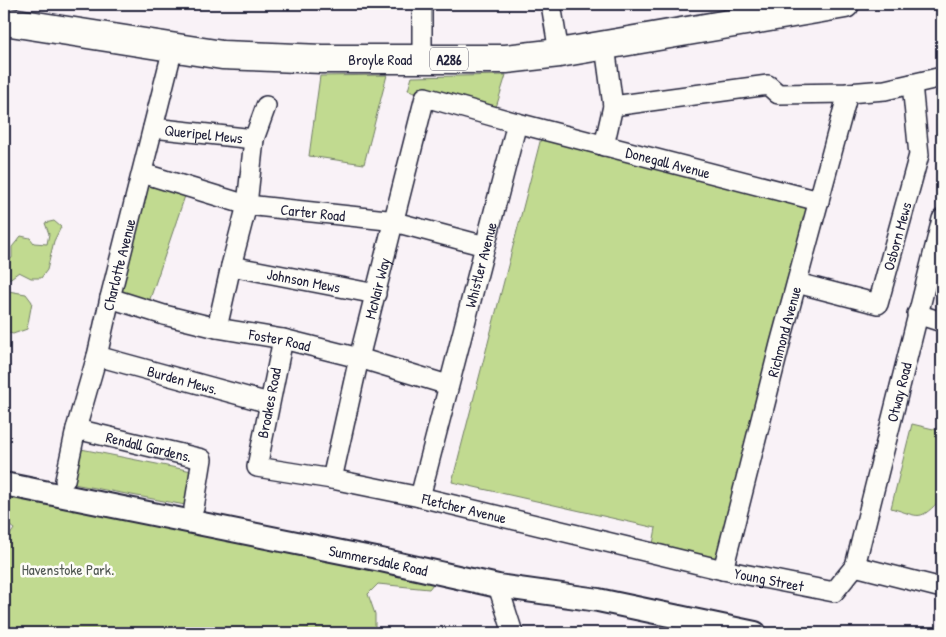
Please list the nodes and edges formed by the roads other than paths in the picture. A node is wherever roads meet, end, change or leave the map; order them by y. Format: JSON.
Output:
{"nodes":[{"id":1,"x":422,"y":4,"type":"edge"},
{"id":2,"x":551,"y":4,"type":"edge"},
{"id":3,"x":845,"y":4,"type":"edge"},
{"id":4,"x":763,"y":11,"type":"edge"},
{"id":5,"x":4,"y":21,"type":"edge"},
{"id":6,"x":605,"y":46,"type":"junction"},
{"id":7,"x":173,"y":48,"type":"junction"},
{"id":8,"x":559,"y":53,"type":"junction"},
{"id":9,"x":422,"y":60,"type":"junction"},
{"id":10,"x":942,"y":77,"type":"edge"},
{"id":11,"x":912,"y":84,"type":"junction"},
{"id":12,"x":848,"y":93,"type":"junction"},
{"id":13,"x":266,"y":106,"type":"dead end"},
{"id":14,"x":614,"y":106,"type":"junction"},
{"id":15,"x":517,"y":123,"type":"junction"},
{"id":16,"x":153,"y":128,"type":"junction"},
{"id":17,"x":254,"y":139,"type":"junction"},
{"id":18,"x":604,"y":146,"type":"junction"},
{"id":19,"x":142,"y":173,"type":"junction"},
{"id":20,"x":819,"y":201,"type":"junction"},
{"id":21,"x":248,"y":204,"type":"junction"},
{"id":22,"x":942,"y":219,"type":"edge"},
{"id":23,"x":393,"y":222,"type":"junction"},
{"id":24,"x":485,"y":246,"type":"junction"},
{"id":25,"x":231,"y":266,"type":"junction"},
{"id":26,"x":797,"y":283,"type":"junction"},
{"id":27,"x":376,"y":294,"type":"junction"},
{"id":28,"x":110,"y":298,"type":"junction"},
{"id":29,"x":917,"y":314,"type":"junction"},
{"id":30,"x":942,"y":322,"type":"edge"},
{"id":31,"x":217,"y":328,"type":"junction"},
{"id":32,"x":283,"y":339,"type":"junction"},
{"id":33,"x":97,"y":356,"type":"junction"},
{"id":34,"x":359,"y":358,"type":"junction"},
{"id":35,"x":448,"y":385,"type":"junction"},
{"id":36,"x":269,"y":403,"type":"junction"},
{"id":37,"x":76,"y":429,"type":"junction"},
{"id":38,"x":257,"y":467,"type":"joint"},
{"id":39,"x":332,"y":479,"type":"junction"},
{"id":40,"x":65,"y":480,"type":"dead end"},
{"id":41,"x":4,"y":484,"type":"edge"},
{"id":42,"x":420,"y":497,"type":"junction"},
{"id":43,"x":194,"y":508,"type":"dead end"},
{"id":44,"x":672,"y":557,"type":"joint"},
{"id":45,"x":855,"y":566,"type":"junction"},
{"id":46,"x":723,"y":570,"type":"junction"},
{"id":47,"x":498,"y":586,"type":"junction"},
{"id":48,"x":942,"y":588,"type":"edge"},
{"id":49,"x":731,"y":631,"type":"edge"},
{"id":50,"x":513,"y":633,"type":"edge"},
{"id":51,"x":755,"y":633,"type":"edge"}],
"edges":[{"from":1,"to":9,"type":"street"},
{"from":2,"to":8,"type":"street"},
{"from":3,"to":4,"type":"main road","name":"Broyle Road","number":"A286"},
{"from":4,"to":6,"type":"main road","name":"Broyle Road","number":"A286"},
{"from":5,"to":7,"type":"main road","name":"Broyle Road","number":"A286"},
{"from":6,"to":8,"type":"main road","name":"Broyle Road","number":"A286"},
{"from":6,"to":14,"type":"street"},
{"from":7,"to":9,"type":"main road","name":"Broyle Road","number":"A286"},
{"from":7,"to":16,"type":"street","name":"Charlotte Avenue"},
{"from":8,"to":9,"type":"main road","name":"Broyle Road","number":"A286"},
{"from":10,"to":11,"type":"street"},
{"from":11,"to":12,"type":"street"},
{"from":11,"to":26,"type":"street","name":"Osborn Mews"},
{"from":12,"to":14,"type":"street"},
{"from":12,"to":20,"type":"street","name":"Richmond Avenue"},
{"from":13,"to":17,"type":"street","name":"Queripel Mews"},
{"from":14,"to":18,"type":"street"},
{"from":15,"to":18,"type":"street","name":"Donegall Avenue"},
{"from":15,"to":23,"type":"street","name":"McNair Way"},
{"from":15,"to":24,"type":"street","name":"Whistler Avenue"},
{"from":16,"to":17,"type":"street","name":"Queripel Mews"},
{"from":16,"to":19,"type":"street","name":"Charlotte Avenue"},
{"from":17,"to":21,"type":"street","name":"Queripel Mews"},
{"from":18,"to":20,"type":"street","name":"Donegall Avenue"},
{"from":19,"to":21,"type":"street","name":"Carter Road"},
{"from":19,"to":28,"type":"street","name":"Charlotte Avenue"},
{"from":20,"to":26,"type":"street","name":"Richmond Avenue"},
{"from":21,"to":23,"type":"street","name":"Carter Road"},
{"from":21,"to":25,"type":"street"},
{"from":22,"to":29,"type":"street","name":"Otway Road"},
{"from":23,"to":24,"type":"street","name":"Carter Road"},
{"from":23,"to":27,"type":"street","name":"McNair Way"},
{"from":24,"to":35,"type":"street","name":"Whistler Avenue"},
{"from":25,"to":27,"type":"street","name":"Johnson Mews"},
{"from":25,"to":31,"type":"street"},
{"from":26,"to":46,"type":"street","name":"Richmond Avenue"},
{"from":27,"to":34,"type":"street","name":"McNair Way"},
{"from":28,"to":31,"type":"street","name":"Foster Road"},
{"from":28,"to":33,"type":"street","name":"Charlotte Avenue"},
{"from":29,"to":30,"type":"street"},
{"from":29,"to":45,"type":"street","name":"Otway Road"},
{"from":31,"to":32,"type":"street","name":"Foster Road"},
{"from":32,"to":34,"type":"street","name":"Foster Road"},
{"from":32,"to":36,"type":"street","name":"Broakes Road"},
{"from":33,"to":36,"type":"street","name":"Burden Mews."},
{"from":33,"to":37,"type":"street","name":"Charlotte Avenue"},
{"from":34,"to":35,"type":"street","name":"Foster Road"},
{"from":34,"to":39,"type":"street","name":"McNair Way"},
{"from":35,"to":42,"type":"street","name":"Whistler Avenue"},
{"from":36,"to":38,"type":"street","name":"Broakes Road"},
{"from":37,"to":40,"type":"street","name":"Charlotte Avenue"},
{"from":37,"to":43,"type":"street","name":"Rendall Gardens."},
{"from":38,"to":39,"type":"street","name":"Fletcher Avenue"},
{"from":39,"to":42,"type":"street","name":"Fletcher Avenue"},
{"from":41,"to":47,"type":"street","name":"Summersdale Road"},
{"from":42,"to":44,"type":"street","name":"Fletcher Avenue"},
{"from":44,"to":46,"type":"street","name":"Young Street"},
{"from":45,"to":46,"type":"street","name":"Young Street"},
{"from":45,"to":48,"type":"street"},
{"from":47,"to":49,"type":"street","name":"Summersdale Road"},
{"from":47,"to":50,"type":"street"},
{"from":49,"to":51,"type":"street","name":"Summersdale Road"}]}
